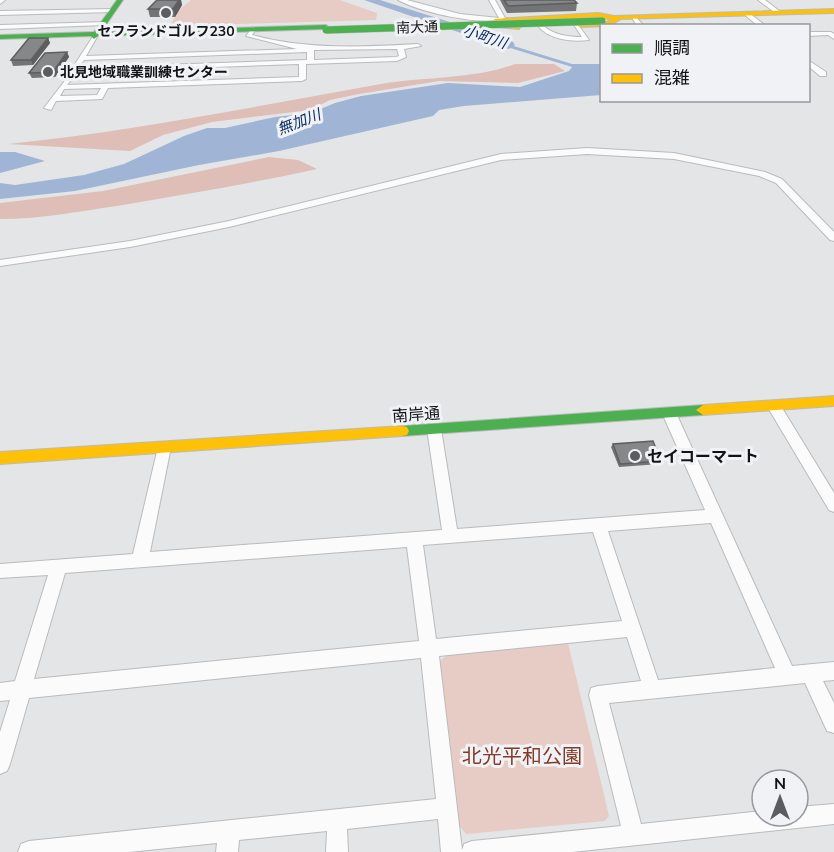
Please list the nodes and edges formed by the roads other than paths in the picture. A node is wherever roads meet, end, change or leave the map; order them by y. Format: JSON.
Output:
{"nodes":[{"id":1,"x":401,"y":0,"type":"edge"},
{"id":2,"x":492,"y":0,"type":"edge"},
{"id":3,"x":761,"y":0,"type":"edge"},
{"id":4,"x":116,"y":5,"type":"edge"},
{"id":5,"x":834,"y":12,"type":"edge"},
{"id":6,"x":779,"y":13,"type":"junction"},
{"id":7,"x":0,"y":14,"type":"edge"},
{"id":8,"x":749,"y":15,"type":"junction"},
{"id":9,"x":612,"y":17,"type":"junction"},
{"id":10,"x":499,"y":18,"type":"junction"},
{"id":11,"x":636,"y":21,"type":"edge"},
{"id":12,"x":600,"y":24,"type":"edge"},
{"id":13,"x":608,"y":24,"type":"edge"},
{"id":14,"x":760,"y":24,"type":"edge"},
{"id":15,"x":0,"y":27,"type":"edge"},
{"id":16,"x":253,"y":30,"type":"junction"},
{"id":17,"x":98,"y":32,"type":"junction"},
{"id":18,"x":810,"y":34,"type":"edge"},
{"id":19,"x":834,"y":37,"type":"edge"},
{"id":20,"x":0,"y":39,"type":"edge"},
{"id":21,"x":418,"y":46,"type":"dead end"},
{"id":22,"x":400,"y":47,"type":"junction"},
{"id":23,"x":311,"y":50,"type":"junction"},
{"id":24,"x":82,"y":58,"type":"junction"},
{"id":25,"x":306,"y":62,"type":"junction"},
{"id":26,"x":810,"y":64,"type":"edge"},
{"id":27,"x":179,"y":66,"type":"junction"},
{"id":28,"x":74,"y":70,"type":"junction"},
{"id":29,"x":823,"y":74,"type":"dead end"},
{"id":30,"x":171,"y":83,"type":"junction"},
{"id":31,"x":106,"y":85,"type":"junction"},
{"id":32,"x":63,"y":87,"type":"junction"},
{"id":33,"x":54,"y":99,"type":"junction"},
{"id":34,"x":48,"y":108,"type":"dead end"},
{"id":35,"x":834,"y":238,"type":"edge"},
{"id":36,"x":0,"y":263,"type":"edge"},
{"id":37,"x":834,"y":401,"type":"edge"},
{"id":38,"x":774,"y":406,"type":"junction"},
{"id":39,"x":669,"y":413,"type":"junction"},
{"id":40,"x":434,"y":429,"type":"junction"},
{"id":41,"x":164,"y":447,"type":"junction"},
{"id":42,"x":0,"y":458,"type":"edge"},
{"id":43,"x":834,"y":506,"type":"edge"},
{"id":44,"x":716,"y":516,"type":"junction"},
{"id":45,"x":599,"y":526,"type":"junction"},
{"id":46,"x":451,"y":537,"type":"junction"},
{"id":47,"x":414,"y":540,"type":"junction"},
{"id":48,"x":140,"y":560,"type":"junction"},
{"id":49,"x":58,"y":568,"type":"junction"},
{"id":50,"x":0,"y":571,"type":"edge"},
{"id":51,"x":633,"y":628,"type":"junction"},
{"id":52,"x":429,"y":650,"type":"junction"},
{"id":53,"x":834,"y":671,"type":"edge"},
{"id":54,"x":810,"y":673,"type":"junction"},
{"id":55,"x":787,"y":675,"type":"junction"},
{"id":56,"x":652,"y":688,"type":"junction"},
{"id":57,"x":20,"y":690,"type":"junction"},
{"id":58,"x":0,"y":692,"type":"edge"},
{"id":59,"x":834,"y":724,"type":"edge"},
{"id":60,"x":0,"y":764,"type":"edge"},
{"id":61,"x":447,"y":808,"type":"junction"},
{"id":62,"x":834,"y":814,"type":"edge"},
{"id":63,"x":337,"y":821,"type":"junction"},
{"id":64,"x":229,"y":831,"type":"junction"},
{"id":65,"x":634,"y":835,"type":"junction"},
{"id":66,"x":559,"y":848,"type":"edge"},
{"id":67,"x":71,"y":850,"type":"edge"},
{"id":68,"x":29,"y":852,"type":"edge"},
{"id":69,"x":228,"y":852,"type":"edge"},
{"id":70,"x":337,"y":852,"type":"edge"},
{"id":71,"x":452,"y":852,"type":"edge"},
{"id":72,"x":472,"y":852,"type":"edge"}],
"edges":[{"from":1,"to":10,"type":"street"},
{"from":2,"to":10,"type":"street"},
{"from":3,"to":6,"type":"street"},
{"from":4,"to":7,"type":"street"},
{"from":4,"to":17,"type":"street"},
{"from":5,"to":6,"type":"street"},
{"from":5,"to":8,"type":"street"},
{"from":6,"to":8,"type":"street"},
{"from":8,"to":11,"type":"street"},
{"from":8,"to":14,"type":"street"},
{"from":9,"to":10,"type":"street"},
{"from":9,"to":11,"type":"street"},
{"from":9,"to":13,"type":"street"},
{"from":9,"to":16,"type":"street","name":"南大通","bridge":true},
{"from":10,"to":12,"type":"street"},
{"from":15,"to":17,"type":"street"},
{"from":16,"to":17,"type":"street","name":"南大通"},
{"from":16,"to":23,"type":"street"},
{"from":17,"to":20,"type":"street","name":"南大通"},
{"from":17,"to":24,"type":"street"},
{"from":18,"to":19,"type":"street"},
{"from":21,"to":22,"type":"street"},
{"from":22,"to":23,"type":"street"},
{"from":22,"to":25,"type":"street"},
{"from":23,"to":24,"type":"street"},
{"from":23,"to":25,"type":"street"},
{"from":24,"to":28,"type":"street"},
{"from":25,"to":27,"type":"street"},
{"from":25,"to":30,"type":"street"},
{"from":26,"to":29,"type":"street"},
{"from":27,"to":28,"type":"street"},
{"from":27,"to":30,"type":"street"},
{"from":28,"to":32,"type":"street"},
{"from":30,"to":31,"type":"street"},
{"from":31,"to":32,"type":"street"},
{"from":31,"to":33,"type":"street"},
{"from":32,"to":33,"type":"street"},
{"from":33,"to":34,"type":"street"},
{"from":35,"to":36,"type":"street"},
{"from":37,"to":38,"type":"street","name":"南岸通"},
{"from":38,"to":39,"type":"street","name":"南岸通"},
{"from":38,"to":43,"type":"street"},
{"from":39,"to":40,"type":"street","name":"南岸通"},
{"from":39,"to":44,"type":"street"},
{"from":40,"to":41,"type":"street","name":"南岸通"},
{"from":40,"to":46,"type":"street"},
{"from":41,"to":42,"type":"street","name":"南岸通"},
{"from":41,"to":48,"type":"street"},
{"from":44,"to":45,"type":"street"},
{"from":44,"to":55,"type":"street"},
{"from":45,"to":46,"type":"street"},
{"from":45,"to":51,"type":"street"},
{"from":46,"to":47,"type":"street"},
{"from":47,"to":48,"type":"street"},
{"from":47,"to":52,"type":"street"},
{"from":48,"to":49,"type":"street"},
{"from":49,"to":50,"type":"street"},
{"from":49,"to":57,"type":"street"},
{"from":51,"to":52,"type":"street"},
{"from":51,"to":56,"type":"street"},
{"from":52,"to":57,"type":"street"},
{"from":52,"to":61,"type":"street"},
{"from":53,"to":54,"type":"street"},
{"from":54,"to":55,"type":"street"},
{"from":54,"to":59,"type":"street"},
{"from":55,"to":56,"type":"street"},
{"from":56,"to":65,"type":"street"},
{"from":57,"to":58,"type":"street"},
{"from":57,"to":60,"type":"street"},
{"from":61,"to":63,"type":"street"},
{"from":61,"to":71,"type":"street"},
{"from":62,"to":65,"type":"street"},
{"from":63,"to":64,"type":"street"},
{"from":63,"to":70,"type":"street"},
{"from":64,"to":67,"type":"street"},
{"from":64,"to":69,"type":"street"},
{"from":65,"to":66,"type":"street"},
{"from":66,"to":72,"type":"street"},
{"from":67,"to":68,"type":"street"}]}
